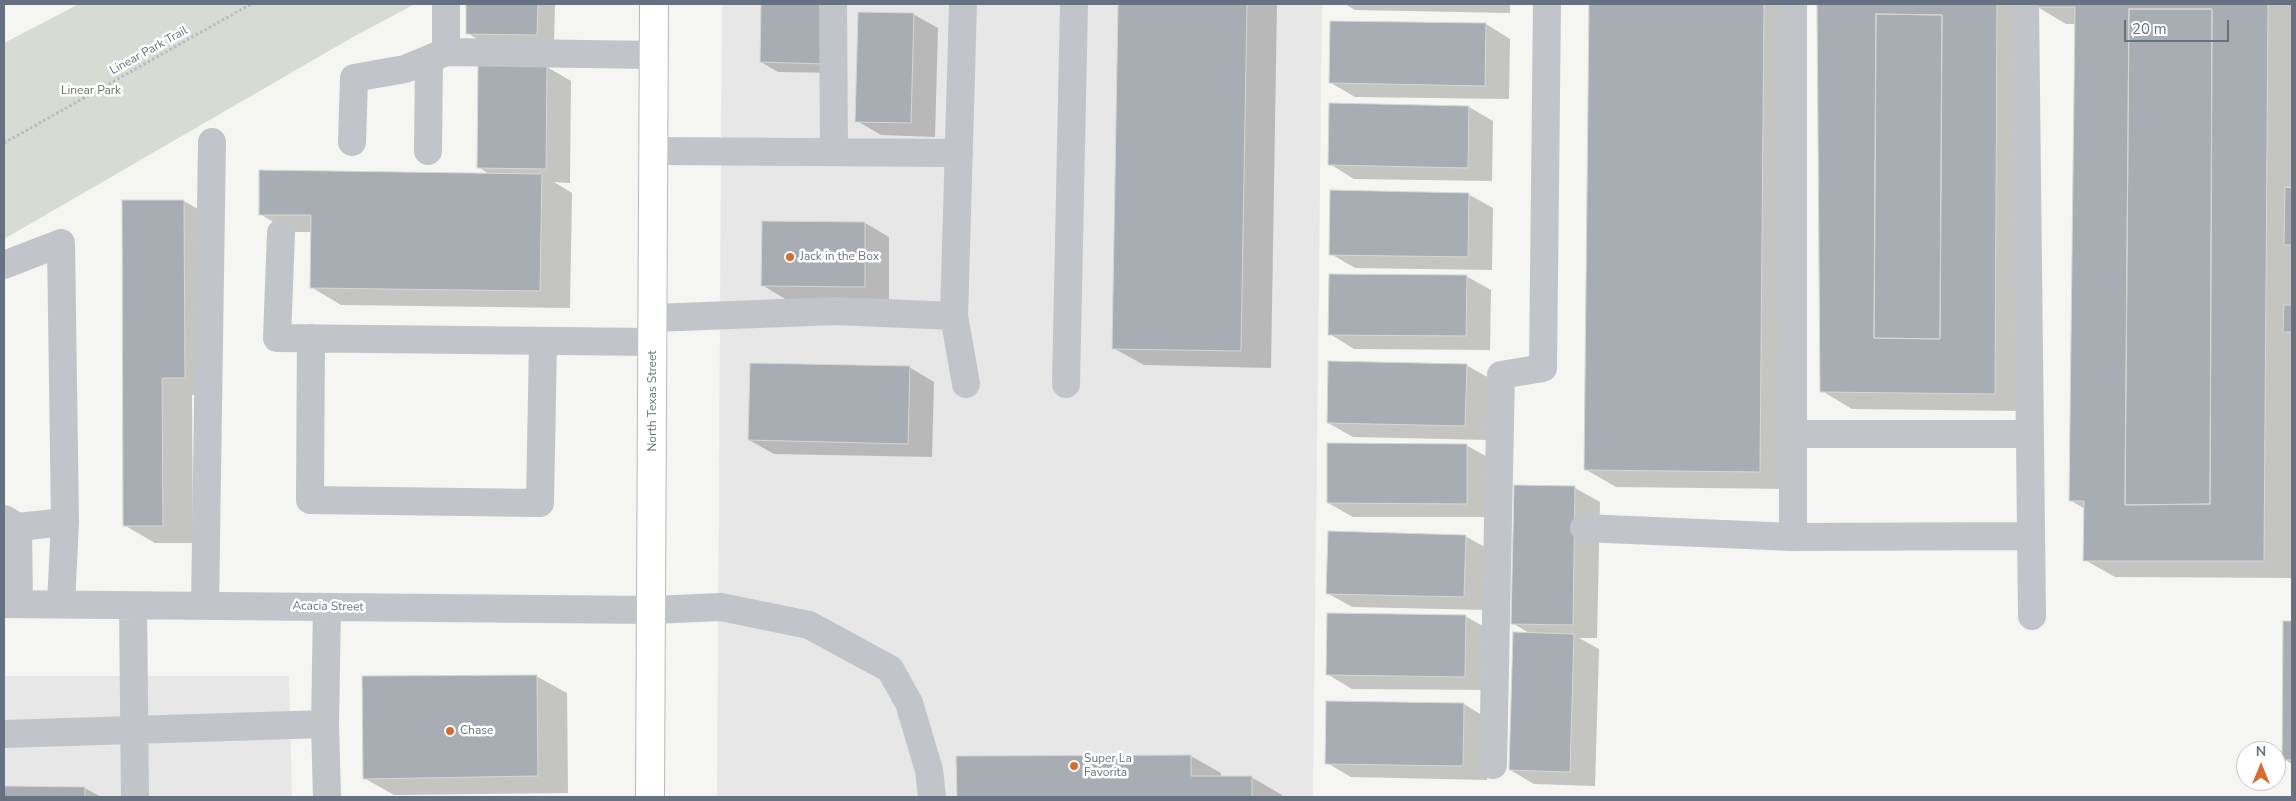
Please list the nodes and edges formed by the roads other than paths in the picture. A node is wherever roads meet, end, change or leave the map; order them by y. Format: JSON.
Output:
{"nodes":[{"id":1,"x":446,"y":4,"type":"edge"},
{"id":2,"x":654,"y":4,"type":"edge"},
{"id":3,"x":833,"y":4,"type":"edge"},
{"id":4,"x":963,"y":4,"type":"edge"},
{"id":5,"x":1074,"y":4,"type":"edge"},
{"id":6,"x":1547,"y":4,"type":"edge"},
{"id":7,"x":1793,"y":4,"type":"edge"},
{"id":8,"x":2025,"y":4,"type":"edge"},
{"id":9,"x":654,"y":55,"type":"junction"},
{"id":10,"x":438,"y":56,"type":"junction"},
{"id":11,"x":212,"y":142,"type":"dead end"},
{"id":12,"x":352,"y":142,"type":"dead end"},
{"id":13,"x":428,"y":151,"type":"dead end"},
{"id":14,"x":653,"y":151,"type":"junction"},
{"id":15,"x":834,"y":152,"type":"junction"},
{"id":16,"x":959,"y":154,"type":"junction"},
{"id":17,"x":281,"y":233,"type":"dead end"},
{"id":18,"x":4,"y":264,"type":"edge"},
{"id":19,"x":954,"y":316,"type":"junction"},
{"id":20,"x":653,"y":330,"type":"junction"},
{"id":21,"x":311,"y":338,"type":"junction"},
{"id":22,"x":543,"y":341,"type":"junction"},
{"id":23,"x":966,"y":384,"type":"dead end"},
{"id":24,"x":1066,"y":384,"type":"dead end"},
{"id":25,"x":1793,"y":434,"type":"junction"},
{"id":26,"x":2030,"y":434,"type":"junction"},
{"id":27,"x":65,"y":522,"type":"junction"},
{"id":28,"x":11,"y":523,"type":"edge"},
{"id":29,"x":1584,"y":528,"type":"dead end"},
{"id":30,"x":2031,"y":536,"type":"junction"},
{"id":31,"x":1793,"y":537,"type":"junction"},
{"id":32,"x":11,"y":604,"type":"edge"},
{"id":33,"x":61,"y":604,"type":"junction"},
{"id":34,"x":133,"y":606,"type":"junction"},
{"id":35,"x":205,"y":606,"type":"junction"},
{"id":36,"x":327,"y":607,"type":"junction"},
{"id":37,"x":652,"y":610,"type":"junction"},
{"id":38,"x":2032,"y":616,"type":"dead end"},
{"id":39,"x":325,"y":724,"type":"junction"},
{"id":40,"x":135,"y":730,"type":"junction"},
{"id":41,"x":4,"y":734,"type":"edge"},
{"id":42,"x":1493,"y":764,"type":"dead end"},
{"id":43,"x":135,"y":797,"type":"edge"},
{"id":44,"x":327,"y":797,"type":"edge"},
{"id":45,"x":650,"y":797,"type":"edge"},
{"id":46,"x":932,"y":797,"type":"edge"}],
"edges":[{"from":1,"to":10,"type":"street"},
{"from":2,"to":9,"type":"main road","name":"North Texas Street"},
{"from":3,"to":15,"type":"street"},
{"from":4,"to":16,"type":"street"},
{"from":5,"to":24,"type":"street"},
{"from":6,"to":42,"type":"street"},
{"from":7,"to":25,"type":"street"},
{"from":8,"to":26,"type":"street"},
{"from":9,"to":10,"type":"street"},
{"from":9,"to":14,"type":"main road","name":"North Texas Street"},
{"from":10,"to":12,"type":"street"},
{"from":10,"to":13,"type":"street"},
{"from":11,"to":35,"type":"street"},
{"from":14,"to":15,"type":"street"},
{"from":14,"to":20,"type":"main road","name":"North Texas Street"},
{"from":15,"to":16,"type":"street"},
{"from":16,"to":19,"type":"street"},
{"from":17,"to":21,"type":"street"},
{"from":18,"to":27,"type":"street"},
{"from":19,"to":20,"type":"street"},
{"from":19,"to":23,"type":"street"},
{"from":20,"to":22,"type":"street"},
{"from":20,"to":37,"type":"main road","name":"North Texas Street"},
{"from":21,"to":22,"type":"street"},
{"from":21,"to":22,"type":"street"},
{"from":25,"to":26,"type":"street"},
{"from":25,"to":31,"type":"street"},
{"from":26,"to":30,"type":"street"},
{"from":27,"to":28,"type":"street"},
{"from":27,"to":33,"type":"street"},
{"from":28,"to":32,"type":"street"},
{"from":29,"to":31,"type":"street"},
{"from":30,"to":31,"type":"street"},
{"from":30,"to":38,"type":"street"},
{"from":32,"to":33,"type":"street","name":"Acacia Street"},
{"from":33,"to":34,"type":"street","name":"Acacia Street"},
{"from":34,"to":35,"type":"street","name":"Acacia Street"},
{"from":34,"to":40,"type":"street"},
{"from":35,"to":36,"type":"street","name":"Acacia Street"},
{"from":36,"to":37,"type":"street","name":"Acacia Street"},
{"from":36,"to":39,"type":"street"},
{"from":37,"to":45,"type":"main road","name":"North Texas Street"},
{"from":37,"to":46,"type":"street","name":"Acacia Street"},
{"from":39,"to":40,"type":"street"},
{"from":39,"to":44,"type":"street"},
{"from":40,"to":41,"type":"street"},
{"from":40,"to":43,"type":"street"}]}
